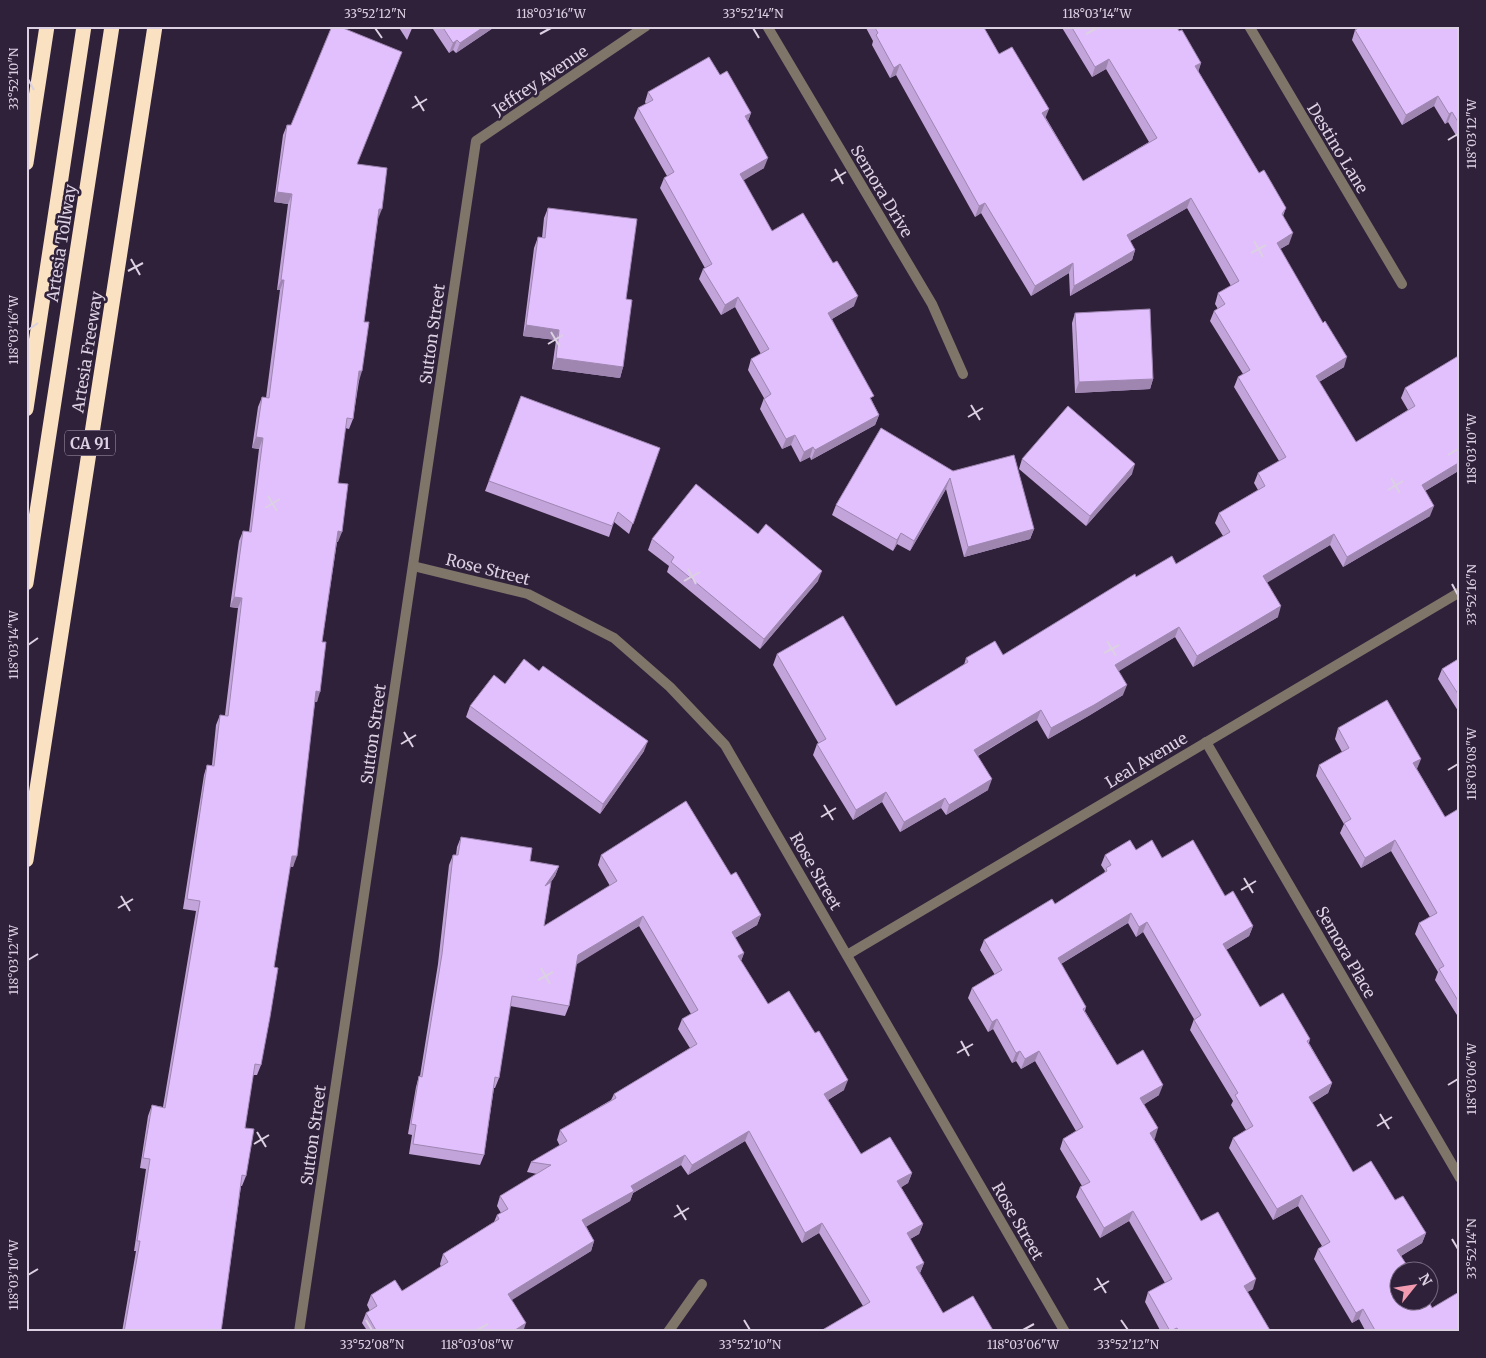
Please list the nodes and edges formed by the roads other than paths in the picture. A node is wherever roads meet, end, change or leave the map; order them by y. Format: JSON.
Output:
{"nodes":[{"id":1,"x":47,"y":26,"type":"edge"},
{"id":2,"x":84,"y":26,"type":"edge"},
{"id":3,"x":112,"y":26,"type":"edge"},
{"id":4,"x":154,"y":26,"type":"edge"},
{"id":5,"x":646,"y":26,"type":"edge"},
{"id":6,"x":767,"y":26,"type":"edge"},
{"id":7,"x":1249,"y":26,"type":"edge"},
{"id":8,"x":476,"y":141,"type":"joint"},
{"id":9,"x":26,"y":163,"type":"edge"},
{"id":10,"x":1402,"y":284,"type":"dead end"},
{"id":11,"x":963,"y":374,"type":"dead end"},
{"id":12,"x":26,"y":408,"type":"edge"},
{"id":13,"x":413,"y":566,"type":"junction"},
{"id":14,"x":26,"y":584,"type":"edge"},
{"id":15,"x":1460,"y":592,"type":"edge"},
{"id":16,"x":1206,"y":742,"type":"junction"},
{"id":17,"x":26,"y":860,"type":"edge"},
{"id":18,"x":847,"y":954,"type":"junction"},
{"id":19,"x":1460,"y":1178,"type":"edge"},
{"id":20,"x":702,"y":1284,"type":"dead end"},
{"id":21,"x":299,"y":1332,"type":"edge"},
{"id":22,"x":668,"y":1332,"type":"edge"},
{"id":23,"x":1065,"y":1332,"type":"edge"}],
"edges":[{"from":1,"to":9,"type":"highway"},
{"from":2,"to":12,"type":"highway","name":"Artesia Tollway"},
{"from":3,"to":14,"type":"highway","name":"Artesia Tollway"},
{"from":4,"to":17,"type":"highway","name":"Artesia Freeway","number":"CA 91"},
{"from":5,"to":8,"type":"street","name":"Jeffrey Avenue"},
{"from":6,"to":11,"type":"street","name":"Semora Drive"},
{"from":7,"to":10,"type":"street","name":"Destino Lane"},
{"from":8,"to":13,"type":"street","name":"Sutton Street"},
{"from":13,"to":18,"type":"street","name":"Rose Street"},
{"from":13,"to":21,"type":"street","name":"Sutton Street"},
{"from":15,"to":16,"type":"street","name":"Leal Avenue"},
{"from":16,"to":18,"type":"street","name":"Leal Avenue"},
{"from":16,"to":19,"type":"street","name":"Semora Place"},
{"from":18,"to":23,"type":"street","name":"Rose Street"},
{"from":20,"to":22,"type":"street"}]}
